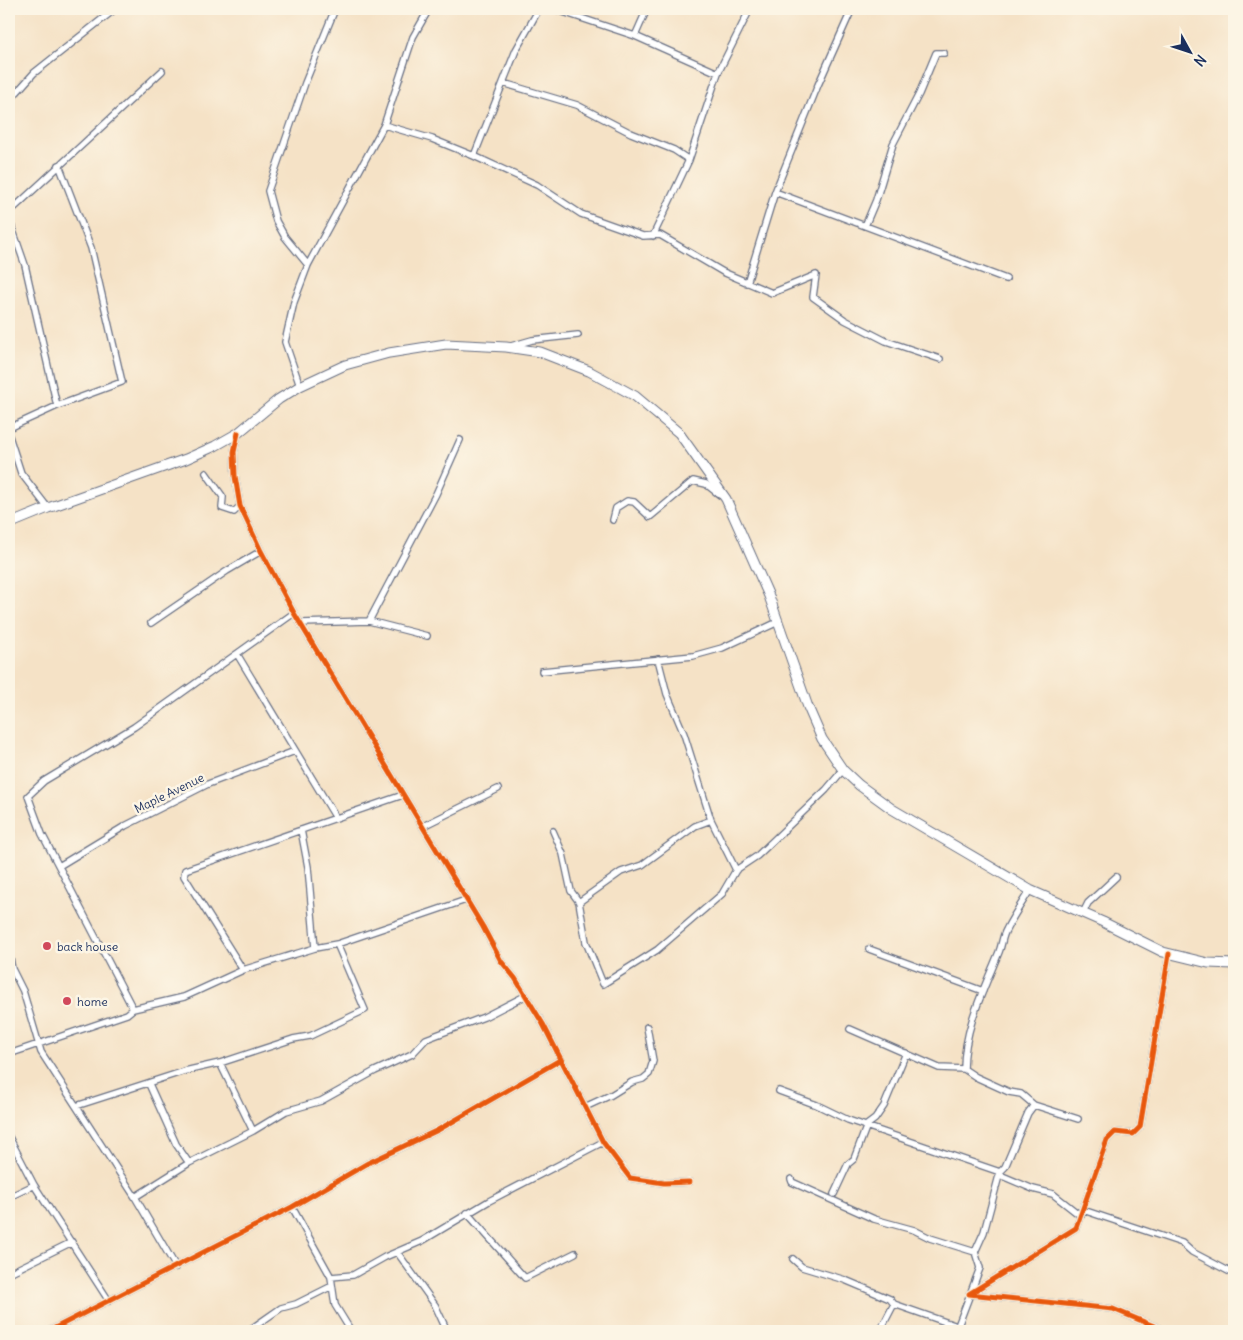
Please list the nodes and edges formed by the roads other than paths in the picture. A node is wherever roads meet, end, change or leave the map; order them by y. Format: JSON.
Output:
{"nodes":[{"id":1,"x":115,"y":9,"type":"edge"},
{"id":2,"x":336,"y":9,"type":"edge"},
{"id":3,"x":430,"y":9,"type":"edge"},
{"id":4,"x":539,"y":9,"type":"edge"},
{"id":5,"x":554,"y":9,"type":"edge"},
{"id":6,"x":647,"y":9,"type":"edge"},
{"id":7,"x":750,"y":9,"type":"edge"},
{"id":8,"x":852,"y":9,"type":"edge"},
{"id":9,"x":634,"y":36,"type":"junction"},
{"id":10,"x":944,"y":53,"type":"dead end"},
{"id":11,"x":162,"y":71,"type":"dead end"},
{"id":12,"x":718,"y":73,"type":"junction"},
{"id":13,"x":502,"y":83,"type":"junction"},
{"id":14,"x":9,"y":101,"type":"edge"},
{"id":15,"x":384,"y":125,"type":"junction"},
{"id":16,"x":474,"y":156,"type":"junction"},
{"id":17,"x":689,"y":160,"type":"junction"},
{"id":18,"x":59,"y":165,"type":"junction"},
{"id":19,"x":775,"y":192,"type":"junction"},
{"id":20,"x":9,"y":211,"type":"edge"},
{"id":21,"x":9,"y":219,"type":"edge"},
{"id":22,"x":865,"y":226,"type":"junction"},
{"id":23,"x":653,"y":236,"type":"junction"},
{"id":24,"x":308,"y":265,"type":"junction"},
{"id":25,"x":1006,"y":279,"type":"dead end"},
{"id":26,"x":747,"y":282,"type":"junction"},
{"id":27,"x":578,"y":336,"type":"dead end"},
{"id":28,"x":506,"y":347,"type":"junction"},
{"id":29,"x":940,"y":359,"type":"dead end"},
{"id":30,"x":300,"y":386,"type":"junction"},
{"id":31,"x":56,"y":406,"type":"junction"},
{"id":32,"x":9,"y":428,"type":"edge"},
{"id":33,"x":238,"y":434,"type":"junction"},
{"id":34,"x":9,"y":436,"type":"edge"},
{"id":35,"x":460,"y":440,"type":"dead end"},
{"id":36,"x":206,"y":472,"type":"dead end"},
{"id":37,"x":726,"y":499,"type":"junction"},
{"id":38,"x":240,"y":506,"type":"junction"},
{"id":39,"x":48,"y":508,"type":"junction"},
{"id":40,"x":612,"y":520,"type":"dead end"},
{"id":41,"x":9,"y":524,"type":"edge"},
{"id":42,"x":261,"y":551,"type":"junction"},
{"id":43,"x":294,"y":613,"type":"junction"},
{"id":44,"x":369,"y":621,"type":"junction"},
{"id":45,"x":778,"y":622,"type":"junction"},
{"id":46,"x":151,"y":623,"type":"dead end"},
{"id":47,"x":301,"y":623,"type":"junction"},
{"id":48,"x":427,"y":636,"type":"dead end"},
{"id":49,"x":236,"y":654,"type":"junction"},
{"id":50,"x":658,"y":659,"type":"junction"},
{"id":51,"x":542,"y":671,"type":"dead end"},
{"id":52,"x":295,"y":751,"type":"junction"},
{"id":53,"x":843,"y":770,"type":"junction"},
{"id":54,"x":498,"y":789,"type":"dead end"},
{"id":55,"x":403,"y":795,"type":"junction"},
{"id":56,"x":336,"y":818,"type":"junction"},
{"id":57,"x":711,"y":820,"type":"junction"},
{"id":58,"x":423,"y":826,"type":"junction"},
{"id":59,"x":301,"y":830,"type":"junction"},
{"id":60,"x":552,"y":831,"type":"dead end"},
{"id":61,"x":59,"y":866,"type":"junction"},
{"id":62,"x":736,"y":870,"type":"junction"},
{"id":63,"x":1116,"y":877,"type":"dead end"},
{"id":64,"x":1030,"y":890,"type":"junction"},
{"id":65,"x":466,"y":900,"type":"junction"},
{"id":66,"x":580,"y":902,"type":"junction"},
{"id":67,"x":1083,"y":913,"type":"junction"},
{"id":68,"x":337,"y":944,"type":"junction"},
{"id":69,"x":315,"y":948,"type":"junction"},
{"id":70,"x":869,"y":949,"type":"dead end"},
{"id":71,"x":9,"y":952,"type":"edge"},
{"id":72,"x":1169,"y":954,"type":"junction"},
{"id":73,"x":1234,"y":964,"type":"edge"},
{"id":74,"x":243,"y":970,"type":"junction"},
{"id":75,"x":983,"y":991,"type":"junction"},
{"id":76,"x":525,"y":996,"type":"junction"},
{"id":77,"x":133,"y":1009,"type":"junction"},
{"id":78,"x":647,"y":1027,"type":"dead end"},
{"id":79,"x":850,"y":1029,"type":"dead end"},
{"id":80,"x":38,"y":1043,"type":"junction"},
{"id":81,"x":906,"y":1053,"type":"junction"},
{"id":82,"x":9,"y":1054,"type":"edge"},
{"id":83,"x":560,"y":1060,"type":"junction"},
{"id":84,"x":220,"y":1063,"type":"junction"},
{"id":85,"x":964,"y":1069,"type":"junction"},
{"id":86,"x":149,"y":1084,"type":"junction"},
{"id":87,"x":779,"y":1090,"type":"dead end"},
{"id":88,"x":1034,"y":1105,"type":"junction"},
{"id":89,"x":76,"y":1106,"type":"junction"},
{"id":90,"x":586,"y":1106,"type":"junction"},
{"id":91,"x":1078,"y":1119,"type":"dead end"},
{"id":92,"x":867,"y":1125,"type":"junction"},
{"id":93,"x":253,"y":1131,"type":"junction"},
{"id":94,"x":9,"y":1137,"type":"edge"},
{"id":95,"x":603,"y":1142,"type":"junction"},
{"id":96,"x":189,"y":1163,"type":"junction"},
{"id":97,"x":1000,"y":1174,"type":"junction"},
{"id":98,"x":791,"y":1179,"type":"dead end"},
{"id":99,"x":690,"y":1182,"type":"dead end"},
{"id":100,"x":34,"y":1185,"type":"junction"},
{"id":101,"x":834,"y":1194,"type":"dead end"},
{"id":102,"x":9,"y":1197,"type":"edge"},
{"id":103,"x":135,"y":1197,"type":"junction"},
{"id":104,"x":292,"y":1207,"type":"junction"},
{"id":105,"x":467,"y":1213,"type":"junction"},
{"id":106,"x":1082,"y":1213,"type":"junction"},
{"id":107,"x":72,"y":1242,"type":"junction"},
{"id":108,"x":397,"y":1252,"type":"junction"},
{"id":109,"x":975,"y":1252,"type":"junction"},
{"id":110,"x":575,"y":1253,"type":"dead end"},
{"id":111,"x":979,"y":1258,"type":"junction"},
{"id":112,"x":794,"y":1259,"type":"dead end"},
{"id":113,"x":176,"y":1267,"type":"junction"},
{"id":114,"x":9,"y":1274,"type":"edge"},
{"id":115,"x":1234,"y":1274,"type":"edge"},
{"id":116,"x":330,"y":1277,"type":"junction"},
{"id":117,"x":332,"y":1286,"type":"junction"},
{"id":118,"x":969,"y":1294,"type":"junction"},
{"id":119,"x":109,"y":1301,"type":"junction"},
{"id":120,"x":894,"y":1304,"type":"junction"},
{"id":121,"x":64,"y":1325,"type":"junction"},
{"id":122,"x":956,"y":1329,"type":"edge"},
{"id":123,"x":49,"y":1331,"type":"edge"},
{"id":124,"x":68,"y":1331,"type":"edge"},
{"id":125,"x":248,"y":1331,"type":"edge"},
{"id":126,"x":351,"y":1331,"type":"edge"},
{"id":127,"x":448,"y":1331,"type":"edge"},
{"id":128,"x":880,"y":1331,"type":"edge"},
{"id":129,"x":1166,"y":1331,"type":"edge"}],
"edges":[{"from":1,"to":14,"type":"street"},
{"from":2,"to":24,"type":"street"},
{"from":3,"to":15,"type":"street"},
{"from":4,"to":13,"type":"street"},
{"from":5,"to":9,"type":"street"},
{"from":6,"to":9,"type":"street"},
{"from":7,"to":12,"type":"street"},
{"from":8,"to":19,"type":"street"},
{"from":9,"to":12,"type":"street"},
{"from":10,"to":22,"type":"street"},
{"from":11,"to":18,"type":"street"},
{"from":12,"to":17,"type":"street"},
{"from":13,"to":16,"type":"street"},
{"from":13,"to":17,"type":"street"},
{"from":15,"to":16,"type":"street"},
{"from":15,"to":24,"type":"street"},
{"from":16,"to":23,"type":"street"},
{"from":17,"to":23,"type":"street"},
{"from":18,"to":20,"type":"street"},
{"from":18,"to":31,"type":"street"},
{"from":19,"to":22,"type":"street"},
{"from":19,"to":26,"type":"street"},
{"from":21,"to":31,"type":"street"},
{"from":22,"to":25,"type":"street"},
{"from":23,"to":26,"type":"street"},
{"from":24,"to":30,"type":"street"},
{"from":26,"to":29,"type":"street"},
{"from":27,"to":28,"type":"street"},
{"from":28,"to":30,"type":"main road"},
{"from":28,"to":37,"type":"main road"},
{"from":30,"to":33,"type":"main road"},
{"from":31,"to":32,"type":"street"},
{"from":33,"to":38,"type":"street"},
{"from":33,"to":39,"type":"main road"},
{"from":34,"to":39,"type":"street"},
{"from":35,"to":44,"type":"street"},
{"from":36,"to":38,"type":"street"},
{"from":37,"to":40,"type":"street"},
{"from":37,"to":45,"type":"main road"},
{"from":38,"to":42,"type":"street"},
{"from":39,"to":41,"type":"main road"},
{"from":42,"to":43,"type":"street"},
{"from":42,"to":46,"type":"street"},
{"from":43,"to":47,"type":"street"},
{"from":43,"to":49,"type":"street"},
{"from":44,"to":47,"type":"street"},
{"from":44,"to":48,"type":"street"},
{"from":45,"to":50,"type":"street"},
{"from":45,"to":53,"type":"main road"},
{"from":47,"to":55,"type":"street"},
{"from":49,"to":52,"type":"street"},
{"from":49,"to":61,"type":"street"},
{"from":50,"to":51,"type":"street"},
{"from":50,"to":57,"type":"street"},
{"from":52,"to":56,"type":"street"},
{"from":52,"to":61,"type":"street","name":"Maple Avenue"},
{"from":53,"to":62,"type":"street"},
{"from":53,"to":64,"type":"main road"},
{"from":54,"to":58,"type":"street"},
{"from":55,"to":56,"type":"street"},
{"from":55,"to":58,"type":"street"},
{"from":56,"to":59,"type":"street"},
{"from":57,"to":62,"type":"street"},
{"from":57,"to":66,"type":"street"},
{"from":58,"to":65,"type":"street"},
{"from":59,"to":69,"type":"street"},
{"from":59,"to":74,"type":"street"},
{"from":60,"to":66,"type":"street"},
{"from":61,"to":77,"type":"street"},
{"from":62,"to":66,"type":"street"},
{"from":63,"to":67,"type":"street"},
{"from":64,"to":67,"type":"main road"},
{"from":64,"to":75,"type":"street"},
{"from":65,"to":68,"type":"street"},
{"from":65,"to":76,"type":"street"},
{"from":67,"to":72,"type":"main road"},
{"from":68,"to":69,"type":"street"},
{"from":68,"to":84,"type":"street"},
{"from":69,"to":74,"type":"street"},
{"from":70,"to":75,"type":"street"},
{"from":71,"to":80,"type":"street"},
{"from":72,"to":73,"type":"main road"},
{"from":72,"to":106,"type":"street"},
{"from":74,"to":77,"type":"street"},
{"from":75,"to":85,"type":"street"},
{"from":76,"to":83,"type":"street"},
{"from":76,"to":93,"type":"street"},
{"from":77,"to":80,"type":"street"},
{"from":78,"to":90,"type":"street"},
{"from":79,"to":81,"type":"street"},
{"from":80,"to":82,"type":"street"},
{"from":80,"to":89,"type":"street"},
{"from":81,"to":85,"type":"street"},
{"from":81,"to":92,"type":"street"},
{"from":83,"to":90,"type":"street"},
{"from":83,"to":104,"type":"street"},
{"from":84,"to":86,"type":"street"},
{"from":84,"to":93,"type":"street"},
{"from":85,"to":88,"type":"street"},
{"from":86,"to":89,"type":"street"},
{"from":86,"to":96,"type":"street"},
{"from":87,"to":92,"type":"street"},
{"from":88,"to":91,"type":"street"},
{"from":88,"to":97,"type":"street"},
{"from":89,"to":103,"type":"street"},
{"from":90,"to":95,"type":"street"},
{"from":92,"to":97,"type":"street"},
{"from":92,"to":101,"type":"street"},
{"from":93,"to":96,"type":"street"},
{"from":94,"to":100,"type":"street"},
{"from":95,"to":99,"type":"street"},
{"from":95,"to":105,"type":"street"},
{"from":96,"to":103,"type":"street"},
{"from":97,"to":106,"type":"street"},
{"from":97,"to":109,"type":"street"},
{"from":98,"to":109,"type":"street"},
{"from":100,"to":102,"type":"street"},
{"from":100,"to":107,"type":"street"},
{"from":103,"to":113,"type":"street"},
{"from":104,"to":113,"type":"street"},
{"from":104,"to":116,"type":"street"},
{"from":105,"to":108,"type":"street"},
{"from":105,"to":110,"type":"street"},
{"from":106,"to":115,"type":"street"},
{"from":106,"to":118,"type":"street"},
{"from":107,"to":114,"type":"street"},
{"from":107,"to":119,"type":"street"},
{"from":108,"to":116,"type":"street"},
{"from":108,"to":127,"type":"street"},
{"from":109,"to":111,"type":"street"},
{"from":111,"to":118,"type":"street"},
{"from":111,"to":122,"type":"street"},
{"from":112,"to":120,"type":"street"},
{"from":113,"to":119,"type":"street"},
{"from":116,"to":117,"type":"street"},
{"from":117,"to":125,"type":"street"},
{"from":117,"to":126,"type":"street"},
{"from":118,"to":122,"type":"street"},
{"from":118,"to":129,"type":"street"},
{"from":119,"to":121,"type":"street"},
{"from":120,"to":122,"type":"street"},
{"from":120,"to":128,"type":"street"},
{"from":121,"to":123,"type":"street"},
{"from":121,"to":124,"type":"street"}]}
